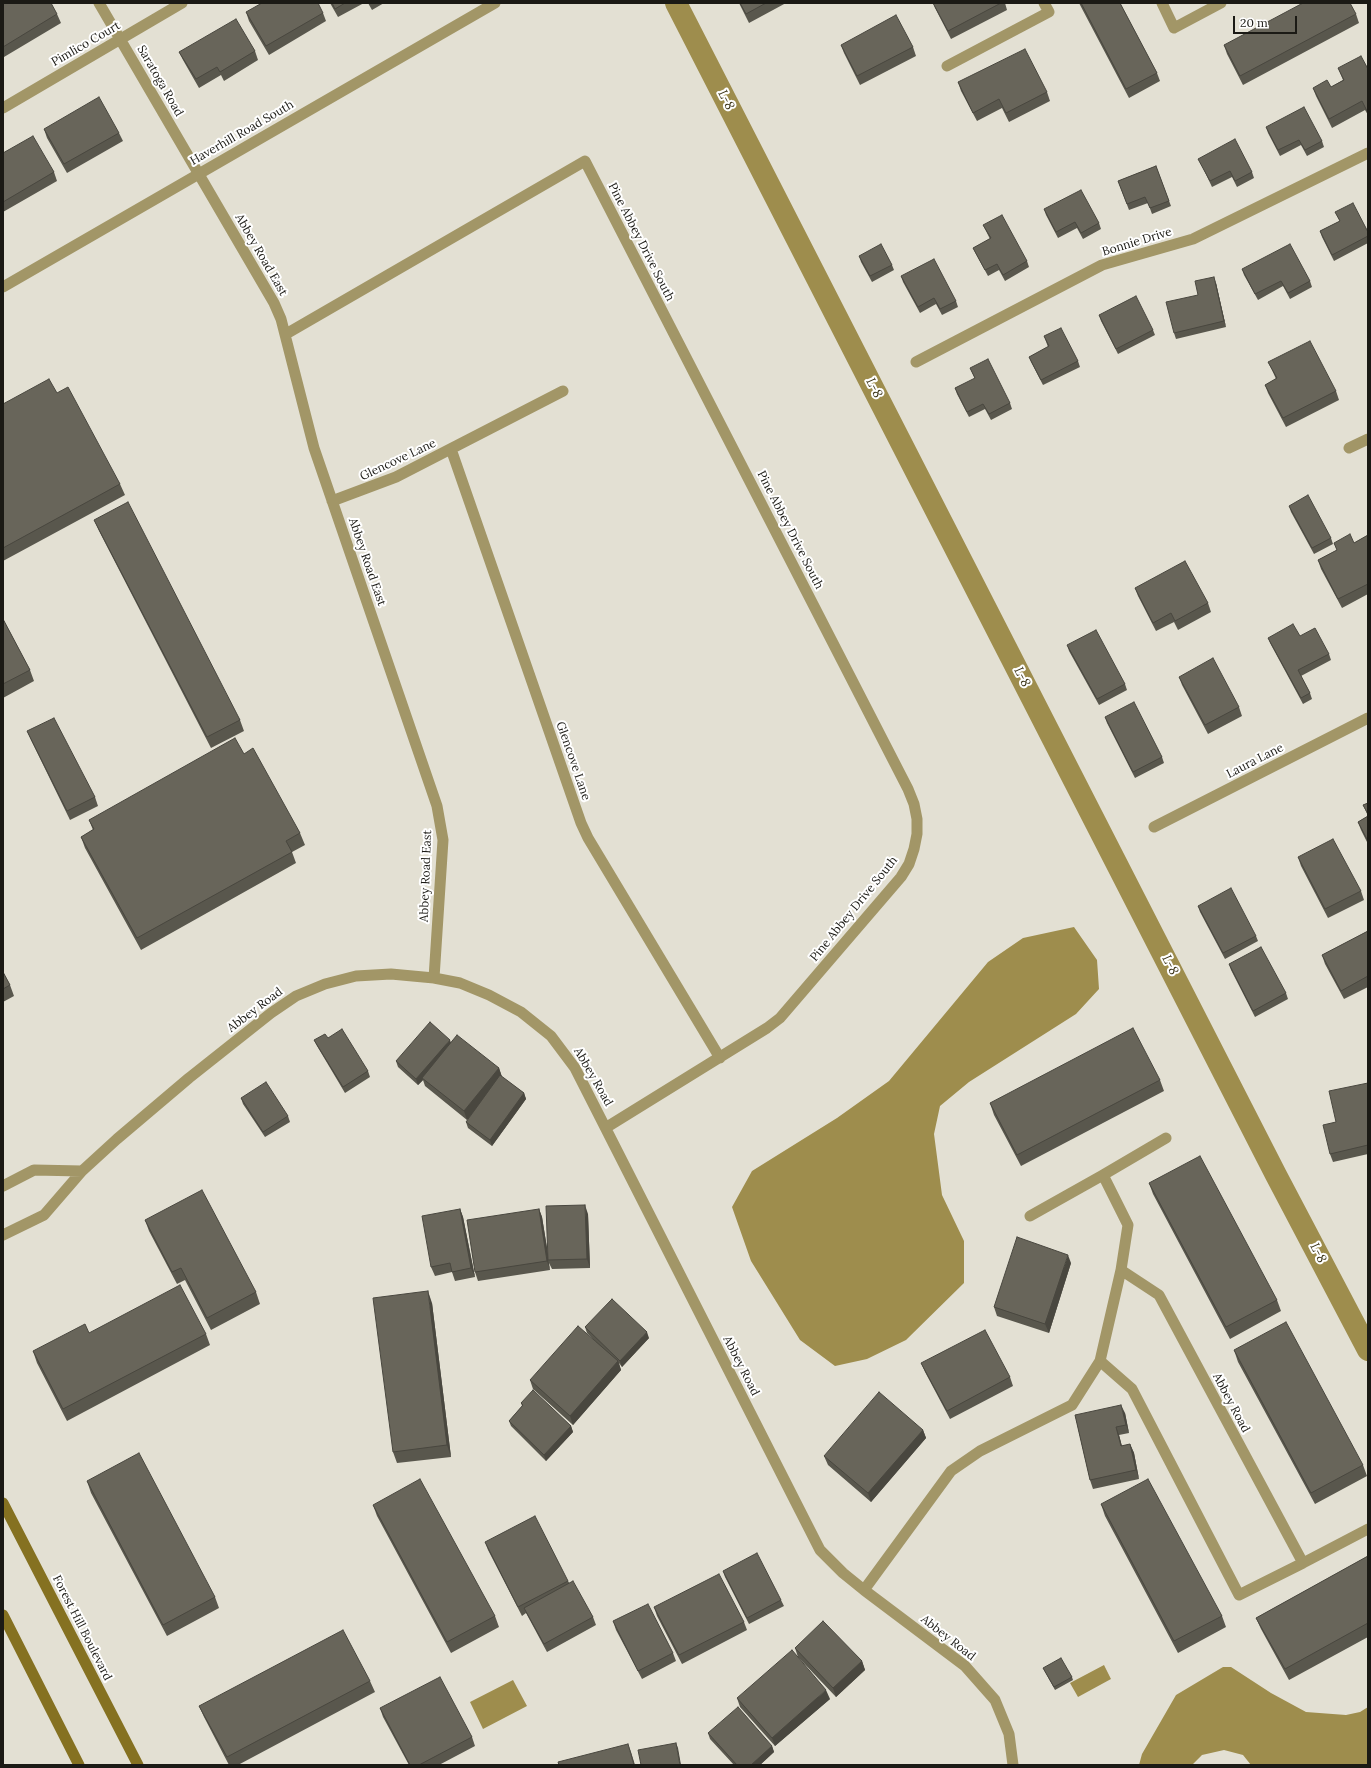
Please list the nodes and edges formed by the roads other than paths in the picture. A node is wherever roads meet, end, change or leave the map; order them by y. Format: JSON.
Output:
{"nodes":[{"id":1,"x":99,"y":3,"type":"edge"},
{"id":2,"x":182,"y":3,"type":"edge"},
{"id":3,"x":495,"y":3,"type":"edge"},
{"id":4,"x":1044,"y":3,"type":"edge"},
{"id":5,"x":1162,"y":3,"type":"edge"},
{"id":6,"x":1221,"y":3,"type":"edge"},
{"id":7,"x":121,"y":39,"type":"junction"},
{"id":8,"x":947,"y":66,"type":"dead end"},
{"id":9,"x":3,"y":108,"type":"edge"},
{"id":10,"x":1368,"y":153,"type":"edge"},
{"id":11,"x":198,"y":173,"type":"junction"},
{"id":12,"x":3,"y":287,"type":"edge"},
{"id":13,"x":286,"y":334,"type":"junction"},
{"id":14,"x":916,"y":362,"type":"dead end"},
{"id":15,"x":563,"y":391,"type":"dead end"},
{"id":16,"x":1368,"y":439,"type":"edge"},
{"id":17,"x":1349,"y":448,"type":"dead end"},
{"id":18,"x":451,"y":449,"type":"junction"},
{"id":19,"x":332,"y":501,"type":"junction"},
{"id":20,"x":1368,"y":718,"type":"edge"},
{"id":21,"x":1154,"y":827,"type":"dead end"},
{"id":22,"x":434,"y":978,"type":"junction"},
{"id":23,"x":720,"y":1058,"type":"junction"},
{"id":24,"x":606,"y":1127,"type":"junction"},
{"id":25,"x":1166,"y":1138,"type":"dead end"},
{"id":26,"x":82,"y":1171,"type":"junction"},
{"id":27,"x":1103,"y":1175,"type":"junction"},
{"id":28,"x":3,"y":1186,"type":"edge"},
{"id":29,"x":1030,"y":1216,"type":"dead end"},
{"id":30,"x":3,"y":1235,"type":"edge"},
{"id":31,"x":1121,"y":1270,"type":"junction"},
{"id":32,"x":1100,"y":1361,"type":"junction"},
{"id":33,"x":3,"y":1503,"type":"edge"},
{"id":34,"x":1368,"y":1529,"type":"edge"},
{"id":35,"x":1303,"y":1563,"type":"junction"},
{"id":36,"x":864,"y":1590,"type":"junction"},
{"id":37,"x":3,"y":1615,"type":"edge"},
{"id":38,"x":80,"y":1765,"type":"edge"},
{"id":39,"x":138,"y":1765,"type":"edge"},
{"id":40,"x":1013,"y":1765,"type":"edge"}],
"edges":[{"from":1,"to":7,"type":"street","name":"Saratoga Road"},
{"from":2,"to":7,"type":"street","name":"Pimlico Court"},
{"from":3,"to":11,"type":"street","name":"Haverhill Road South"},
{"from":4,"to":8,"type":"street"},
{"from":5,"to":6,"type":"street"},
{"from":7,"to":9,"type":"street","name":"Pimlico Court"},
{"from":7,"to":11,"type":"street","name":"Saratoga Road"},
{"from":10,"to":14,"type":"street","name":"Bonnie Drive"},
{"from":11,"to":12,"type":"street","name":"Haverhill Road South"},
{"from":11,"to":13,"type":"street","name":"Abbey Road East"},
{"from":13,"to":19,"type":"street","name":"Abbey Road East"},
{"from":13,"to":23,"type":"street","name":"Pine Abbey Drive South"},
{"from":15,"to":18,"type":"street","name":"Glencove Lane"},
{"from":16,"to":17,"type":"street"},
{"from":18,"to":19,"type":"street","name":"Glencove Lane"},
{"from":18,"to":23,"type":"street","name":"Glencove Lane"},
{"from":19,"to":22,"type":"street","name":"Abbey Road East"},
{"from":20,"to":21,"type":"street","name":"Laura Lane"},
{"from":22,"to":24,"type":"street","name":"Abbey Road"},
{"from":22,"to":26,"type":"street","name":"Abbey Road"},
{"from":23,"to":24,"type":"street","name":"Pine Abbey Drive South"},
{"from":24,"to":36,"type":"street","name":"Abbey Road"},
{"from":25,"to":27,"type":"street"},
{"from":26,"to":28,"type":"street"},
{"from":26,"to":30,"type":"street","name":"Abbey Road"},
{"from":27,"to":29,"type":"street"},
{"from":27,"to":31,"type":"street"},
{"from":31,"to":32,"type":"street"},
{"from":31,"to":35,"type":"street","name":"Abbey Road"},
{"from":32,"to":35,"type":"street"},
{"from":32,"to":36,"type":"street"},
{"from":33,"to":39,"type":"main road","name":"Forest Hill Boulevard"},
{"from":34,"to":35,"type":"street"},
{"from":36,"to":40,"type":"street","name":"Abbey Road"},
{"from":37,"to":38,"type":"main road"}]}
